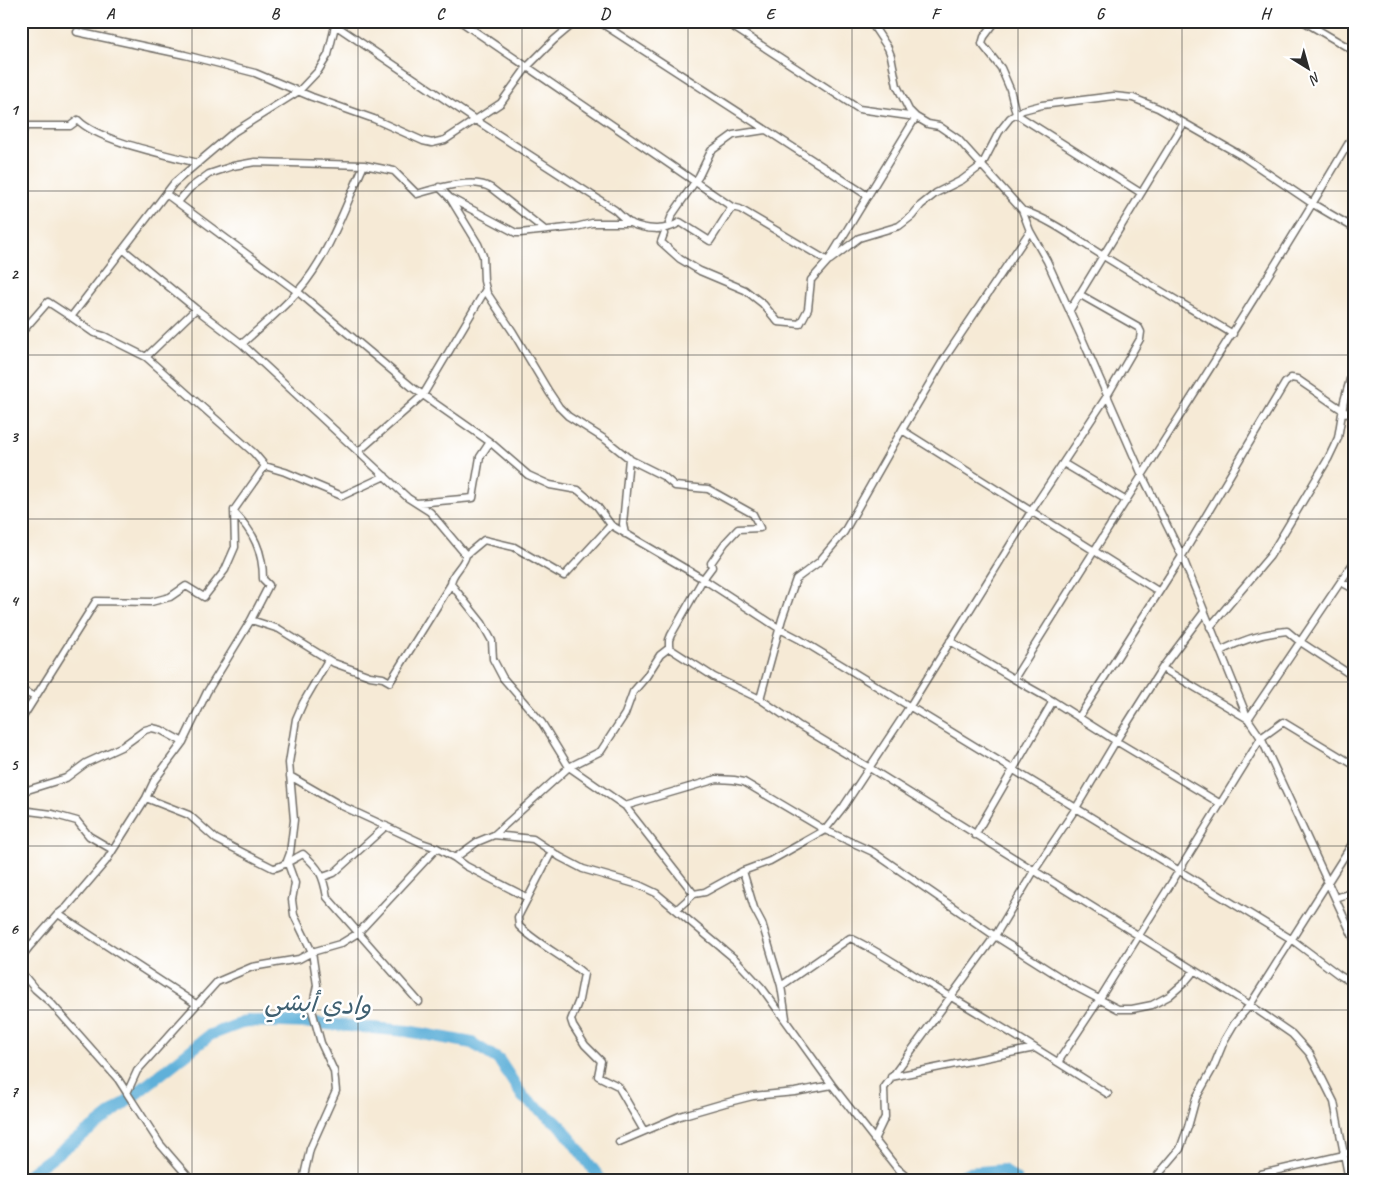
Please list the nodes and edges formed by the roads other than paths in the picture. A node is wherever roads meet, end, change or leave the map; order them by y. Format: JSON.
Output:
{"nodes":[{"id":1,"x":460,"y":21,"type":"edge"},
{"id":2,"x":581,"y":21,"type":"edge"},
{"id":3,"x":598,"y":21,"type":"edge"},
{"id":4,"x":724,"y":21,"type":"edge"},
{"id":5,"x":870,"y":21,"type":"edge"},
{"id":6,"x":996,"y":21,"type":"edge"},
{"id":7,"x":1303,"y":21,"type":"edge"},
{"id":8,"x":335,"y":23,"type":"edge"},
{"id":9,"x":77,"y":32,"type":"dead end"},
{"id":10,"x":1354,"y":51,"type":"edge"},
{"id":11,"x":527,"y":67,"type":"junction"},
{"id":12,"x":299,"y":91,"type":"junction"},
{"id":13,"x":1016,"y":114,"type":"junction"},
{"id":14,"x":916,"y":117,"type":"junction"},
{"id":15,"x":474,"y":119,"type":"junction"},
{"id":16,"x":1184,"y":123,"type":"junction"},
{"id":17,"x":765,"y":130,"type":"junction"},
{"id":18,"x":1354,"y":134,"type":"edge"},
{"id":19,"x":21,"y":137,"type":"edge"},
{"id":20,"x":198,"y":163,"type":"junction"},
{"id":21,"x":364,"y":165,"type":"junction"},
{"id":22,"x":982,"y":165,"type":"junction"},
{"id":23,"x":696,"y":182,"type":"junction"},
{"id":24,"x":439,"y":187,"type":"junction"},
{"id":25,"x":1141,"y":193,"type":"junction"},
{"id":26,"x":166,"y":194,"type":"junction"},
{"id":27,"x":868,"y":196,"type":"junction"},
{"id":28,"x":450,"y":198,"type":"junction"},
{"id":29,"x":178,"y":202,"type":"junction"},
{"id":30,"x":1313,"y":204,"type":"junction"},
{"id":31,"x":732,"y":206,"type":"junction"},
{"id":32,"x":1022,"y":210,"type":"junction"},
{"id":33,"x":631,"y":223,"type":"junction"},
{"id":34,"x":669,"y":223,"type":"dead end"},
{"id":35,"x":1354,"y":228,"type":"edge"},
{"id":36,"x":545,"y":230,"type":"junction"},
{"id":37,"x":1030,"y":231,"type":"junction"},
{"id":38,"x":664,"y":234,"type":"dead end"},
{"id":39,"x":124,"y":250,"type":"junction"},
{"id":40,"x":1102,"y":255,"type":"junction"},
{"id":41,"x":828,"y":262,"type":"junction"},
{"id":42,"x":486,"y":289,"type":"junction"},
{"id":43,"x":298,"y":292,"type":"junction"},
{"id":44,"x":1079,"y":294,"type":"junction"},
{"id":45,"x":196,"y":309,"type":"junction"},
{"id":46,"x":1070,"y":310,"type":"junction"},
{"id":47,"x":71,"y":317,"type":"junction"},
{"id":48,"x":21,"y":334,"type":"edge"},
{"id":49,"x":1233,"y":334,"type":"junction"},
{"id":50,"x":242,"y":344,"type":"junction"},
{"id":51,"x":146,"y":357,"type":"junction"},
{"id":52,"x":1354,"y":365,"type":"edge"},
{"id":53,"x":422,"y":395,"type":"junction"},
{"id":54,"x":1107,"y":396,"type":"junction"},
{"id":55,"x":1343,"y":411,"type":"junction"},
{"id":56,"x":1354,"y":418,"type":"edge"},
{"id":57,"x":902,"y":430,"type":"junction"},
{"id":58,"x":490,"y":442,"type":"junction"},
{"id":59,"x":359,"y":451,"type":"junction"},
{"id":60,"x":629,"y":458,"type":"junction"},
{"id":61,"x":1063,"y":463,"type":"junction"},
{"id":62,"x":265,"y":466,"type":"junction"},
{"id":63,"x":1142,"y":475,"type":"junction"},
{"id":64,"x":385,"y":476,"type":"junction"},
{"id":65,"x":1125,"y":500,"type":"junction"},
{"id":66,"x":416,"y":503,"type":"junction"},
{"id":67,"x":1032,"y":510,"type":"junction"},
{"id":68,"x":234,"y":512,"type":"junction"},
{"id":69,"x":611,"y":525,"type":"junction"},
{"id":70,"x":625,"y":534,"type":"junction"},
{"id":71,"x":1094,"y":549,"type":"junction"},
{"id":72,"x":466,"y":555,"type":"junction"},
{"id":73,"x":1182,"y":556,"type":"junction"},
{"id":74,"x":1354,"y":562,"type":"edge"},
{"id":75,"x":703,"y":579,"type":"junction"},
{"id":76,"x":1341,"y":582,"type":"junction"},
{"id":77,"x":451,"y":584,"type":"junction"},
{"id":78,"x":1354,"y":589,"type":"edge"},
{"id":79,"x":1158,"y":591,"type":"junction"},
{"id":80,"x":1204,"y":612,"type":"junction"},
{"id":81,"x":251,"y":620,"type":"junction"},
{"id":82,"x":1210,"y":626,"type":"junction"},
{"id":83,"x":780,"y":629,"type":"junction"},
{"id":84,"x":950,"y":641,"type":"junction"},
{"id":85,"x":1299,"y":641,"type":"junction"},
{"id":86,"x":669,"y":648,"type":"junction"},
{"id":87,"x":1220,"y":651,"type":"junction"},
{"id":88,"x":328,"y":660,"type":"junction"},
{"id":89,"x":1162,"y":668,"type":"junction"},
{"id":90,"x":1354,"y":676,"type":"edge"},
{"id":91,"x":1014,"y":679,"type":"junction"},
{"id":92,"x":21,"y":690,"type":"edge"},
{"id":93,"x":34,"y":697,"type":"junction"},
{"id":94,"x":760,"y":699,"type":"junction"},
{"id":95,"x":1053,"y":701,"type":"junction"},
{"id":96,"x":910,"y":706,"type":"junction"},
{"id":97,"x":1078,"y":718,"type":"junction"},
{"id":98,"x":1248,"y":719,"type":"junction"},
{"id":99,"x":21,"y":720,"type":"edge"},
{"id":100,"x":1261,"y":738,"type":"junction"},
{"id":101,"x":1116,"y":741,"type":"junction"},
{"id":102,"x":183,"y":742,"type":"junction"},
{"id":103,"x":1354,"y":764,"type":"edge"},
{"id":104,"x":569,"y":767,"type":"junction"},
{"id":105,"x":868,"y":767,"type":"junction"},
{"id":106,"x":1012,"y":770,"type":"junction"},
{"id":107,"x":290,"y":776,"type":"junction"},
{"id":108,"x":21,"y":792,"type":"edge"},
{"id":109,"x":146,"y":798,"type":"junction"},
{"id":110,"x":1221,"y":804,"type":"junction"},
{"id":111,"x":625,"y":806,"type":"junction"},
{"id":112,"x":1076,"y":808,"type":"junction"},
{"id":113,"x":21,"y":810,"type":"edge"},
{"id":114,"x":386,"y":826,"type":"junction"},
{"id":115,"x":825,"y":830,"type":"junction"},
{"id":116,"x":494,"y":835,"type":"junction"},
{"id":117,"x":975,"y":835,"type":"junction"},
{"id":118,"x":1354,"y":841,"type":"edge"},
{"id":119,"x":437,"y":848,"type":"junction"},
{"id":120,"x":113,"y":850,"type":"junction"},
{"id":121,"x":552,"y":851,"type":"junction"},
{"id":122,"x":455,"y":858,"type":"junction"},
{"id":123,"x":287,"y":861,"type":"junction"},
{"id":124,"x":1179,"y":870,"type":"junction"},
{"id":125,"x":742,"y":871,"type":"junction"},
{"id":126,"x":1034,"y":871,"type":"junction"},
{"id":127,"x":324,"y":877,"type":"junction"},
{"id":128,"x":1328,"y":882,"type":"junction"},
{"id":129,"x":1354,"y":892,"type":"edge"},
{"id":130,"x":694,"y":894,"type":"junction"},
{"id":131,"x":528,"y":898,"type":"junction"},
{"id":132,"x":1335,"y":898,"type":"junction"},
{"id":133,"x":677,"y":909,"type":"junction"},
{"id":134,"x":58,"y":914,"type":"junction"},
{"id":135,"x":358,"y":933,"type":"junction"},
{"id":136,"x":1138,"y":935,"type":"junction"},
{"id":137,"x":995,"y":936,"type":"junction"},
{"id":138,"x":1291,"y":939,"type":"junction"},
{"id":139,"x":1354,"y":939,"type":"edge"},
{"id":140,"x":312,"y":952,"type":"junction"},
{"id":141,"x":21,"y":963,"type":"edge"},
{"id":142,"x":1194,"y":971,"type":"junction"},
{"id":143,"x":21,"y":972,"type":"edge"},
{"id":144,"x":1354,"y":984,"type":"edge"},
{"id":145,"x":781,"y":986,"type":"junction"},
{"id":146,"x":951,"y":996,"type":"junction"},
{"id":147,"x":1099,"y":1000,"type":"junction"},
{"id":148,"x":419,"y":1002,"type":"dead end"},
{"id":149,"x":196,"y":1004,"type":"junction"},
{"id":150,"x":1250,"y":1005,"type":"junction"},
{"id":151,"x":786,"y":1019,"type":"junction"},
{"id":152,"x":1035,"y":1048,"type":"junction"},
{"id":153,"x":1058,"y":1062,"type":"junction"},
{"id":154,"x":891,"y":1077,"type":"junction"},
{"id":155,"x":832,"y":1085,"type":"junction"},
{"id":156,"x":127,"y":1093,"type":"junction"},
{"id":157,"x":1108,"y":1094,"type":"dead end"},
{"id":158,"x":644,"y":1131,"type":"junction"},
{"id":159,"x":874,"y":1140,"type":"junction"},
{"id":160,"x":619,"y":1142,"type":"dead end"},
{"id":161,"x":1354,"y":1151,"type":"edge"},
{"id":162,"x":1344,"y":1156,"type":"junction"},
{"id":163,"x":1261,"y":1174,"type":"dead end"},
{"id":164,"x":1158,"y":1175,"type":"dead end"},
{"id":165,"x":192,"y":1180,"type":"edge"},
{"id":166,"x":303,"y":1180,"type":"edge"},
{"id":167,"x":911,"y":1180,"type":"edge"},
{"id":168,"x":1349,"y":1180,"type":"edge"}],
"edges":[{"from":1,"to":11,"type":"street"},
{"from":2,"to":11,"type":"street"},
{"from":3,"to":17,"type":"street"},
{"from":4,"to":14,"type":"street"},
{"from":5,"to":14,"type":"street"},
{"from":6,"to":13,"type":"street"},
{"from":7,"to":10,"type":"street"},
{"from":8,"to":12,"type":"street"},
{"from":8,"to":15,"type":"street"},
{"from":9,"to":12,"type":"street"},
{"from":11,"to":15,"type":"street"},
{"from":11,"to":23,"type":"street"},
{"from":12,"to":15,"type":"street"},
{"from":12,"to":20,"type":"street"},
{"from":13,"to":16,"type":"street"},
{"from":13,"to":22,"type":"street"},
{"from":13,"to":25,"type":"street"},
{"from":14,"to":22,"type":"street"},
{"from":14,"to":27,"type":"street"},
{"from":15,"to":33,"type":"street"},
{"from":16,"to":25,"type":"street"},
{"from":16,"to":30,"type":"street"},
{"from":17,"to":23,"type":"street"},
{"from":17,"to":27,"type":"street"},
{"from":18,"to":30,"type":"street"},
{"from":19,"to":20,"type":"street"},
{"from":20,"to":26,"type":"street"},
{"from":21,"to":24,"type":"street"},
{"from":21,"to":29,"type":"street"},
{"from":21,"to":43,"type":"street"},
{"from":22,"to":32,"type":"street"},
{"from":22,"to":41,"type":"street"},
{"from":23,"to":31,"type":"street"},
{"from":23,"to":34,"type":"street"},
{"from":24,"to":28,"type":"street"},
{"from":24,"to":36,"type":"street"},
{"from":25,"to":40,"type":"street"},
{"from":26,"to":29,"type":"street"},
{"from":26,"to":39,"type":"street"},
{"from":27,"to":41,"type":"street"},
{"from":28,"to":36,"type":"street"},
{"from":28,"to":42,"type":"street"},
{"from":29,"to":43,"type":"street"},
{"from":30,"to":35,"type":"street"},
{"from":30,"to":49,"type":"street"},
{"from":31,"to":33,"type":"street"},
{"from":31,"to":41,"type":"street"},
{"from":32,"to":37,"type":"street"},
{"from":32,"to":40,"type":"street"},
{"from":33,"to":36,"type":"street"},
{"from":37,"to":46,"type":"street"},
{"from":37,"to":57,"type":"street"},
{"from":38,"to":41,"type":"street"},
{"from":39,"to":45,"type":"street"},
{"from":39,"to":47,"type":"street"},
{"from":40,"to":44,"type":"street"},
{"from":40,"to":49,"type":"street"},
{"from":42,"to":53,"type":"street"},
{"from":42,"to":60,"type":"street"},
{"from":43,"to":50,"type":"street"},
{"from":43,"to":53,"type":"street"},
{"from":44,"to":46,"type":"street"},
{"from":44,"to":54,"type":"street"},
{"from":45,"to":50,"type":"street"},
{"from":45,"to":51,"type":"street"},
{"from":46,"to":54,"type":"street"},
{"from":47,"to":48,"type":"street"},
{"from":47,"to":51,"type":"street"},
{"from":49,"to":63,"type":"street"},
{"from":50,"to":59,"type":"street"},
{"from":51,"to":62,"type":"street"},
{"from":52,"to":55,"type":"street"},
{"from":53,"to":58,"type":"street"},
{"from":53,"to":59,"type":"street"},
{"from":54,"to":61,"type":"street"},
{"from":54,"to":63,"type":"street"},
{"from":55,"to":56,"type":"street"},
{"from":55,"to":73,"type":"street"},
{"from":55,"to":82,"type":"street"},
{"from":57,"to":67,"type":"street"},
{"from":57,"to":83,"type":"street"},
{"from":58,"to":66,"type":"street"},
{"from":58,"to":69,"type":"street"},
{"from":59,"to":64,"type":"street"},
{"from":60,"to":70,"type":"street"},
{"from":60,"to":75,"type":"street"},
{"from":61,"to":65,"type":"street"},
{"from":61,"to":67,"type":"street"},
{"from":62,"to":64,"type":"street"},
{"from":62,"to":68,"type":"street"},
{"from":63,"to":65,"type":"street"},
{"from":63,"to":73,"type":"street"},
{"from":64,"to":66,"type":"street"},
{"from":65,"to":71,"type":"street"},
{"from":66,"to":72,"type":"street"},
{"from":67,"to":71,"type":"street"},
{"from":67,"to":84,"type":"street"},
{"from":68,"to":81,"type":"street"},
{"from":68,"to":93,"type":"street"},
{"from":69,"to":70,"type":"street"},
{"from":69,"to":72,"type":"street"},
{"from":70,"to":75,"type":"street"},
{"from":71,"to":79,"type":"street"},
{"from":71,"to":91,"type":"street"},
{"from":72,"to":77,"type":"street"},
{"from":73,"to":79,"type":"street"},
{"from":73,"to":80,"type":"street"},
{"from":74,"to":76,"type":"street"},
{"from":75,"to":83,"type":"street"},
{"from":75,"to":86,"type":"street"},
{"from":76,"to":78,"type":"street"},
{"from":76,"to":85,"type":"street"},
{"from":77,"to":88,"type":"street"},
{"from":77,"to":104,"type":"street"},
{"from":79,"to":97,"type":"street"},
{"from":80,"to":82,"type":"street"},
{"from":80,"to":89,"type":"street"},
{"from":81,"to":88,"type":"street"},
{"from":81,"to":102,"type":"street"},
{"from":82,"to":87,"type":"street"},
{"from":83,"to":94,"type":"street"},
{"from":83,"to":96,"type":"street"},
{"from":84,"to":91,"type":"street"},
{"from":84,"to":96,"type":"street"},
{"from":85,"to":87,"type":"street"},
{"from":85,"to":90,"type":"street"},
{"from":85,"to":98,"type":"street"},
{"from":86,"to":94,"type":"street"},
{"from":86,"to":104,"type":"street"},
{"from":87,"to":98,"type":"street"},
{"from":88,"to":107,"type":"street"},
{"from":89,"to":98,"type":"street"},
{"from":89,"to":101,"type":"street"},
{"from":91,"to":95,"type":"street"},
{"from":92,"to":93,"type":"street"},
{"from":93,"to":99,"type":"street"},
{"from":94,"to":105,"type":"street"},
{"from":95,"to":97,"type":"street"},
{"from":95,"to":106,"type":"street"},
{"from":96,"to":105,"type":"street"},
{"from":96,"to":106,"type":"street"},
{"from":97,"to":101,"type":"street"},
{"from":98,"to":100,"type":"street"},
{"from":100,"to":103,"type":"street"},
{"from":100,"to":110,"type":"street"},
{"from":100,"to":128,"type":"street"},
{"from":101,"to":110,"type":"street"},
{"from":101,"to":112,"type":"street"},
{"from":102,"to":108,"type":"street"},
{"from":102,"to":109,"type":"street"},
{"from":104,"to":111,"type":"street"},
{"from":104,"to":116,"type":"street"},
{"from":105,"to":115,"type":"street"},
{"from":105,"to":117,"type":"street"},
{"from":106,"to":112,"type":"street"},
{"from":106,"to":117,"type":"street"},
{"from":107,"to":114,"type":"street"},
{"from":107,"to":123,"type":"street"},
{"from":109,"to":120,"type":"street"},
{"from":109,"to":123,"type":"street"},
{"from":110,"to":124,"type":"street"},
{"from":111,"to":115,"type":"street"},
{"from":111,"to":130,"type":"street"},
{"from":112,"to":124,"type":"street"},
{"from":112,"to":126,"type":"street"},
{"from":113,"to":120,"type":"street"},
{"from":114,"to":119,"type":"street"},
{"from":114,"to":127,"type":"street"},
{"from":115,"to":125,"type":"street"},
{"from":115,"to":137,"type":"street"},
{"from":116,"to":121,"type":"street"},
{"from":116,"to":122,"type":"street"},
{"from":117,"to":126,"type":"street"},
{"from":118,"to":128,"type":"street"},
{"from":119,"to":122,"type":"street"},
{"from":119,"to":135,"type":"street"},
{"from":120,"to":134,"type":"street"},
{"from":121,"to":131,"type":"street"},
{"from":121,"to":133,"type":"street"},
{"from":122,"to":131,"type":"street"},
{"from":123,"to":127,"type":"street"},
{"from":123,"to":140,"type":"street"},
{"from":124,"to":136,"type":"street"},
{"from":124,"to":138,"type":"street"},
{"from":125,"to":130,"type":"street"},
{"from":125,"to":145,"type":"street"},
{"from":126,"to":136,"type":"street"},
{"from":126,"to":137,"type":"street"},
{"from":127,"to":135,"type":"street"},
{"from":128,"to":132,"type":"street"},
{"from":128,"to":138,"type":"street"},
{"from":129,"to":132,"type":"street"},
{"from":130,"to":133,"type":"street"},
{"from":131,"to":158,"type":"street"},
{"from":132,"to":139,"type":"street"},
{"from":133,"to":151,"type":"street"},
{"from":134,"to":141,"type":"street"},
{"from":134,"to":149,"type":"street"},
{"from":135,"to":140,"type":"street"},
{"from":135,"to":148,"type":"street"},
{"from":136,"to":142,"type":"street"},
{"from":136,"to":147,"type":"street"},
{"from":137,"to":146,"type":"street"},
{"from":137,"to":147,"type":"street"},
{"from":138,"to":144,"type":"street"},
{"from":138,"to":150,"type":"street"},
{"from":140,"to":149,"type":"street"},
{"from":140,"to":166,"type":"street"},
{"from":142,"to":147,"type":"street"},
{"from":142,"to":150,"type":"street"},
{"from":143,"to":156,"type":"street"},
{"from":145,"to":146,"type":"street"},
{"from":145,"to":151,"type":"street"},
{"from":146,"to":152,"type":"street"},
{"from":146,"to":154,"type":"street"},
{"from":147,"to":153,"type":"street"},
{"from":149,"to":156,"type":"street"},
{"from":150,"to":162,"type":"street"},
{"from":150,"to":164,"type":"street"},
{"from":151,"to":155,"type":"street"},
{"from":152,"to":153,"type":"street"},
{"from":152,"to":154,"type":"street"},
{"from":153,"to":157,"type":"street"},
{"from":154,"to":159,"type":"street"},
{"from":155,"to":158,"type":"street"},
{"from":155,"to":159,"type":"street"},
{"from":156,"to":165,"type":"street"},
{"from":158,"to":160,"type":"street"},
{"from":159,"to":167,"type":"street"},
{"from":161,"to":162,"type":"street"},
{"from":162,"to":163,"type":"street"},
{"from":162,"to":168,"type":"street"}]}
